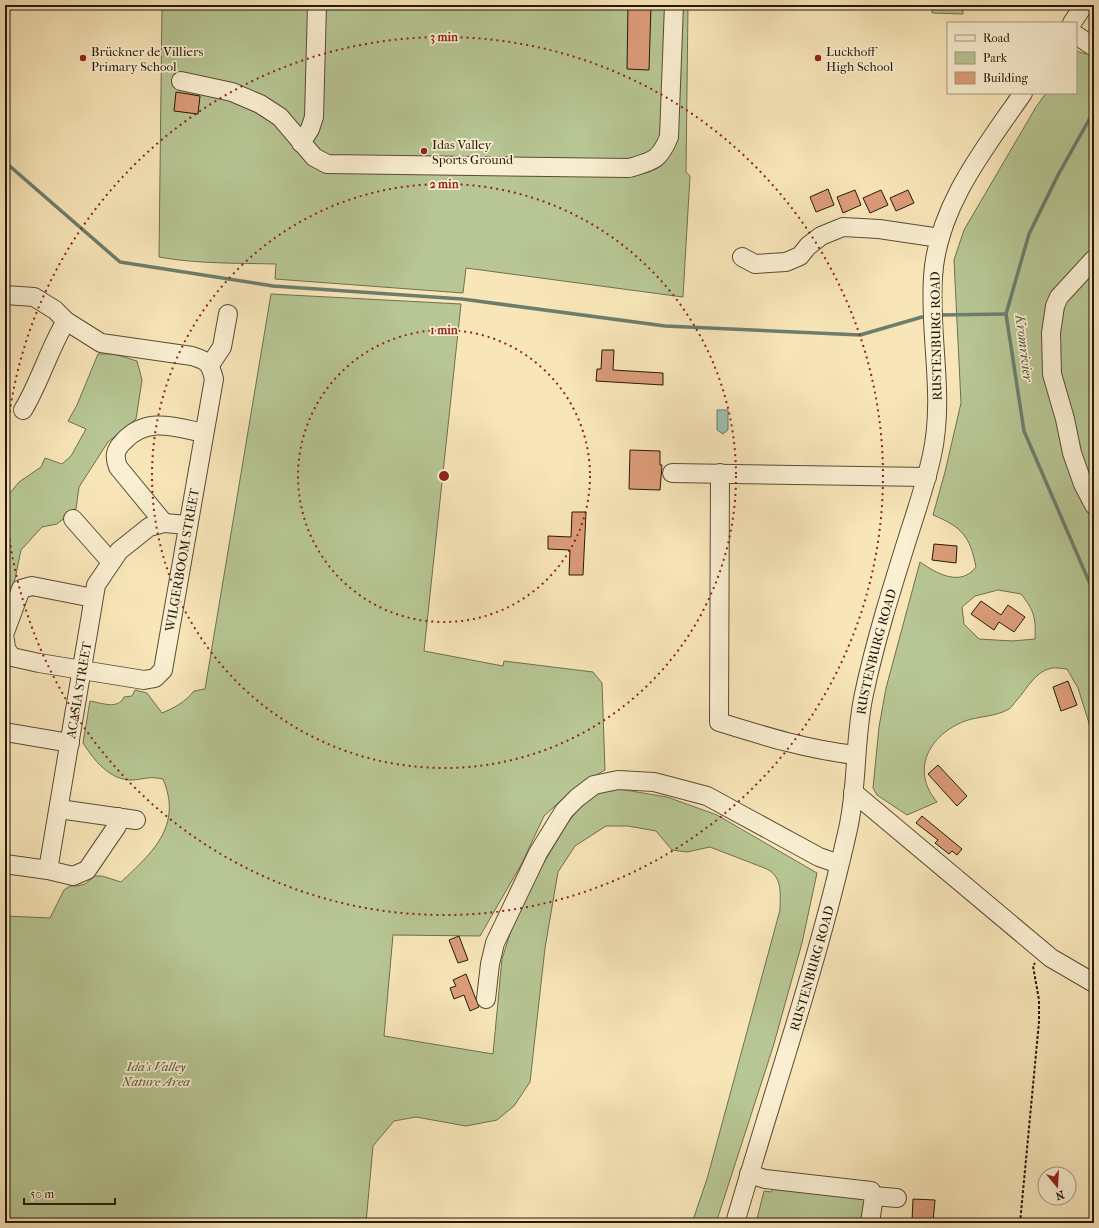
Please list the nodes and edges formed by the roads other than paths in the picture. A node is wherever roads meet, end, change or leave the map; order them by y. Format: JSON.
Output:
{"nodes":[{"id":1,"x":317,"y":5,"type":"edge"},
{"id":2,"x":674,"y":5,"type":"edge"},
{"id":3,"x":1084,"y":5,"type":"edge"},
{"id":4,"x":1073,"y":22,"type":"edge"},
{"id":5,"x":1077,"y":36,"type":"edge"},
{"id":6,"x":1094,"y":48,"type":"edge"},
{"id":7,"x":181,"y":81,"type":"dead end"},
{"id":8,"x":1022,"y":94,"type":"edge"},
{"id":9,"x":302,"y":142,"type":"junction"},
{"id":10,"x":940,"y":238,"type":"junction"},
{"id":11,"x":742,"y":257,"type":"dead end"},
{"id":12,"x":1094,"y":259,"type":"edge"},
{"id":13,"x":5,"y":295,"type":"edge"},
{"id":14,"x":228,"y":314,"type":"dead end"},
{"id":15,"x":66,"y":320,"type":"junction"},
{"id":16,"x":210,"y":365,"type":"junction"},
{"id":17,"x":23,"y":410,"type":"dead end"},
{"id":18,"x":204,"y":433,"type":"junction"},
{"id":19,"x":672,"y":472,"type":"dead end"},
{"id":20,"x":720,"y":473,"type":"junction"},
{"id":21,"x":927,"y":477,"type":"junction"},
{"id":22,"x":1094,"y":505,"type":"edge"},
{"id":23,"x":73,"y":519,"type":"dead end"},
{"id":24,"x":164,"y":523,"type":"junction"},
{"id":25,"x":188,"y":525,"type":"junction"},
{"id":26,"x":111,"y":562,"type":"junction"},
{"id":27,"x":93,"y":598,"type":"junction"},
{"id":28,"x":5,"y":632,"type":"edge"},
{"id":29,"x":5,"y":640,"type":"edge"},
{"id":30,"x":82,"y":670,"type":"junction"},
{"id":31,"x":5,"y":732,"type":"edge"},
{"id":32,"x":70,"y":743,"type":"junction"},
{"id":33,"x":856,"y":755,"type":"junction"},
{"id":34,"x":853,"y":792,"type":"junction"},
{"id":35,"x":59,"y":809,"type":"junction"},
{"id":36,"x":118,"y":817,"type":"junction"},
{"id":37,"x":136,"y":820,"type":"dead end"},
{"id":38,"x":5,"y":864,"type":"edge"},
{"id":39,"x":839,"y":864,"type":"junction"},
{"id":40,"x":48,"y":870,"type":"junction"},
{"id":41,"x":1094,"y":983,"type":"edge"},
{"id":42,"x":486,"y":999,"type":"dead end"},
{"id":43,"x":749,"y":1174,"type":"junction"},
{"id":44,"x":874,"y":1196,"type":"junction"},
{"id":45,"x":897,"y":1198,"type":"dead end"},
{"id":46,"x":735,"y":1223,"type":"edge"},
{"id":47,"x":870,"y":1223,"type":"edge"}],
"edges":[{"from":1,"to":9,"type":"street"},
{"from":2,"to":9,"type":"street"},
{"from":3,"to":4,"type":"street"},
{"from":5,"to":6,"type":"street"},
{"from":7,"to":9,"type":"street"},
{"from":8,"to":10,"type":"street","name":"RUSTENBURG ROAD"},
{"from":10,"to":11,"type":"street"},
{"from":10,"to":21,"type":"street","name":"RUSTENBURG ROAD"},
{"from":12,"to":22,"type":"street"},
{"from":13,"to":15,"type":"street"},
{"from":14,"to":16,"type":"street"},
{"from":15,"to":16,"type":"street"},
{"from":15,"to":17,"type":"street"},
{"from":16,"to":18,"type":"street","name":"WILGERBOOM STREET"},
{"from":18,"to":24,"type":"street"},
{"from":18,"to":25,"type":"street","name":"WILGERBOOM STREET"},
{"from":19,"to":20,"type":"street"},
{"from":20,"to":21,"type":"street"},
{"from":20,"to":33,"type":"street"},
{"from":21,"to":33,"type":"street","name":"RUSTENBURG ROAD"},
{"from":23,"to":26,"type":"street"},
{"from":24,"to":25,"type":"street","name":"ACASIA STREET"},
{"from":24,"to":26,"type":"street","name":"ACASIA STREET"},
{"from":25,"to":30,"type":"street","name":"WILGERBOOM STREET"},
{"from":26,"to":27,"type":"street","name":"ACASIA STREET"},
{"from":27,"to":28,"type":"street"},
{"from":27,"to":30,"type":"street","name":"ACASIA STREET"},
{"from":29,"to":30,"type":"street","name":"WILGERBOOM STREET"},
{"from":30,"to":32,"type":"street","name":"ACASIA STREET"},
{"from":31,"to":32,"type":"street"},
{"from":32,"to":35,"type":"street","name":"ACASIA STREET"},
{"from":33,"to":34,"type":"street","name":"RUSTENBURG ROAD"},
{"from":34,"to":39,"type":"street","name":"RUSTENBURG ROAD"},
{"from":34,"to":41,"type":"street"},
{"from":35,"to":36,"type":"street"},
{"from":35,"to":40,"type":"street","name":"ACASIA STREET"},
{"from":36,"to":37,"type":"street"},
{"from":36,"to":40,"type":"street"},
{"from":38,"to":40,"type":"street"},
{"from":39,"to":42,"type":"street"},
{"from":39,"to":43,"type":"street","name":"RUSTENBURG ROAD"},
{"from":43,"to":44,"type":"street"},
{"from":43,"to":46,"type":"street","name":"RUSTENBURG ROAD"},
{"from":44,"to":45,"type":"street"},
{"from":44,"to":47,"type":"street"}]}
